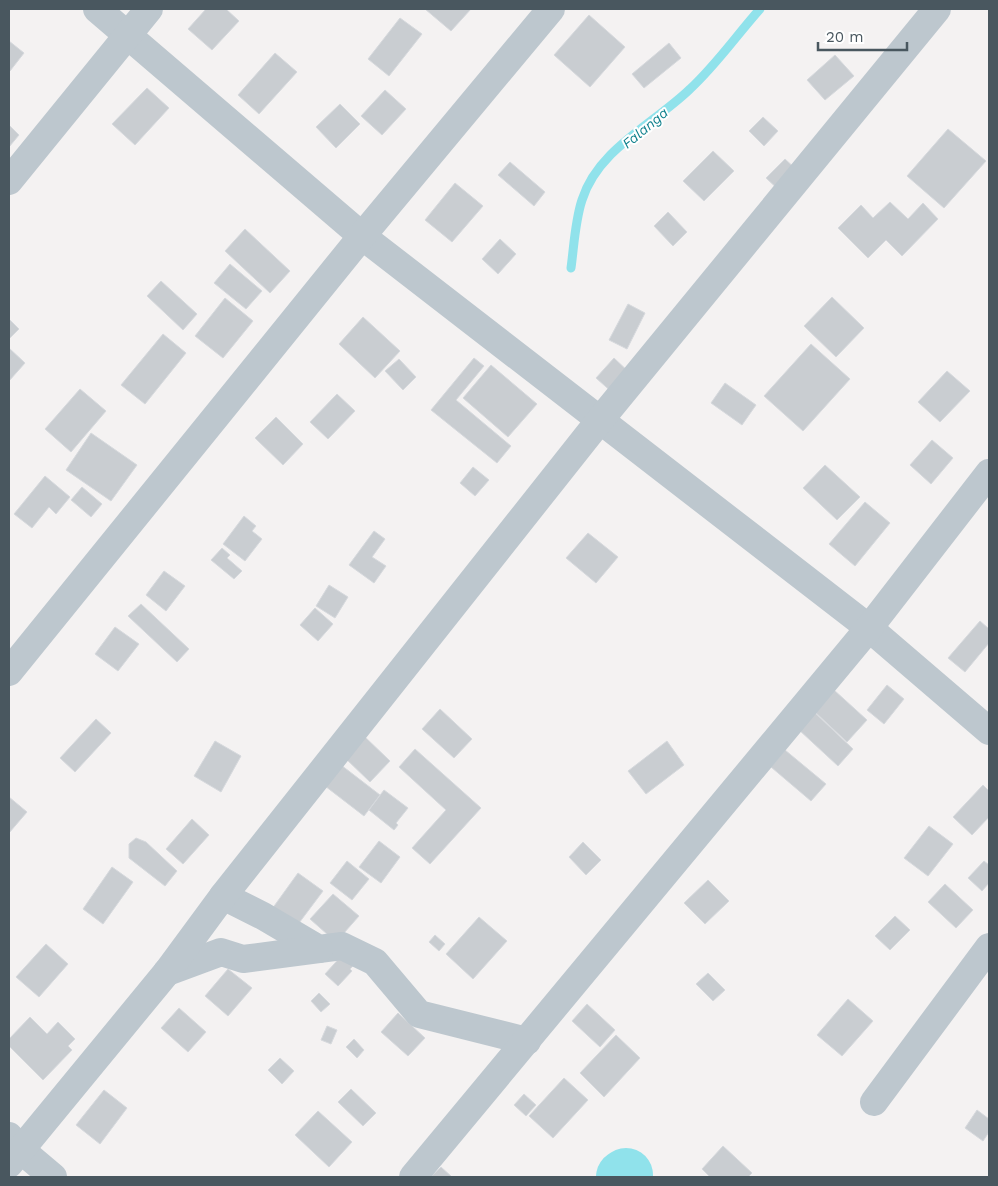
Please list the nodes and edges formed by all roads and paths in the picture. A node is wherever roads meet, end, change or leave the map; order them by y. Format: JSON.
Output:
{"nodes":[{"id":1,"x":97,"y":9,"type":"edge"},
{"id":2,"x":149,"y":9,"type":"edge"},
{"id":3,"x":551,"y":9,"type":"edge"},
{"id":4,"x":937,"y":9,"type":"edge"},
{"id":5,"x":128,"y":34,"type":"junction"},
{"id":6,"x":9,"y":182,"type":"edge"},
{"id":7,"x":362,"y":236,"type":"junction"},
{"id":8,"x":600,"y":420,"type":"junction"},
{"id":9,"x":989,"y":473,"type":"edge"},
{"id":10,"x":869,"y":628,"type":"junction"},
{"id":11,"x":9,"y":672,"type":"edge"},
{"id":12,"x":989,"y":731,"type":"edge"},
{"id":13,"x":223,"y":896,"type":"junction"},
{"id":14,"x":989,"y":947,"type":"edge"},
{"id":15,"x":319,"y":949,"type":"junction"},
{"id":16,"x":167,"y":972,"type":"junction"},
{"id":17,"x":527,"y":1041,"type":"junction"},
{"id":18,"x":874,"y":1102,"type":"dead end"},
{"id":19,"x":13,"y":1150,"type":"edge"},
{"id":20,"x":53,"y":1177,"type":"edge"},
{"id":21,"x":413,"y":1177,"type":"edge"}],
"edges":[{"from":1,"to":5,"type":"street"},
{"from":2,"to":5,"type":"street"},
{"from":3,"to":7,"type":"street"},
{"from":4,"to":8,"type":"street"},
{"from":5,"to":6,"type":"street"},
{"from":5,"to":7,"type":"street"},
{"from":7,"to":8,"type":"street"},
{"from":7,"to":11,"type":"street"},
{"from":8,"to":10,"type":"street"},
{"from":8,"to":13,"type":"street"},
{"from":9,"to":10,"type":"street"},
{"from":10,"to":12,"type":"street"},
{"from":10,"to":17,"type":"street"},
{"from":13,"to":15,"type":"street"},
{"from":13,"to":16,"type":"street"},
{"from":14,"to":18,"type":"street"},
{"from":15,"to":16,"type":"street"},
{"from":15,"to":17,"type":"street"},
{"from":16,"to":19,"type":"street"},
{"from":17,"to":21,"type":"street"},
{"from":19,"to":20,"type":"street"}]}
